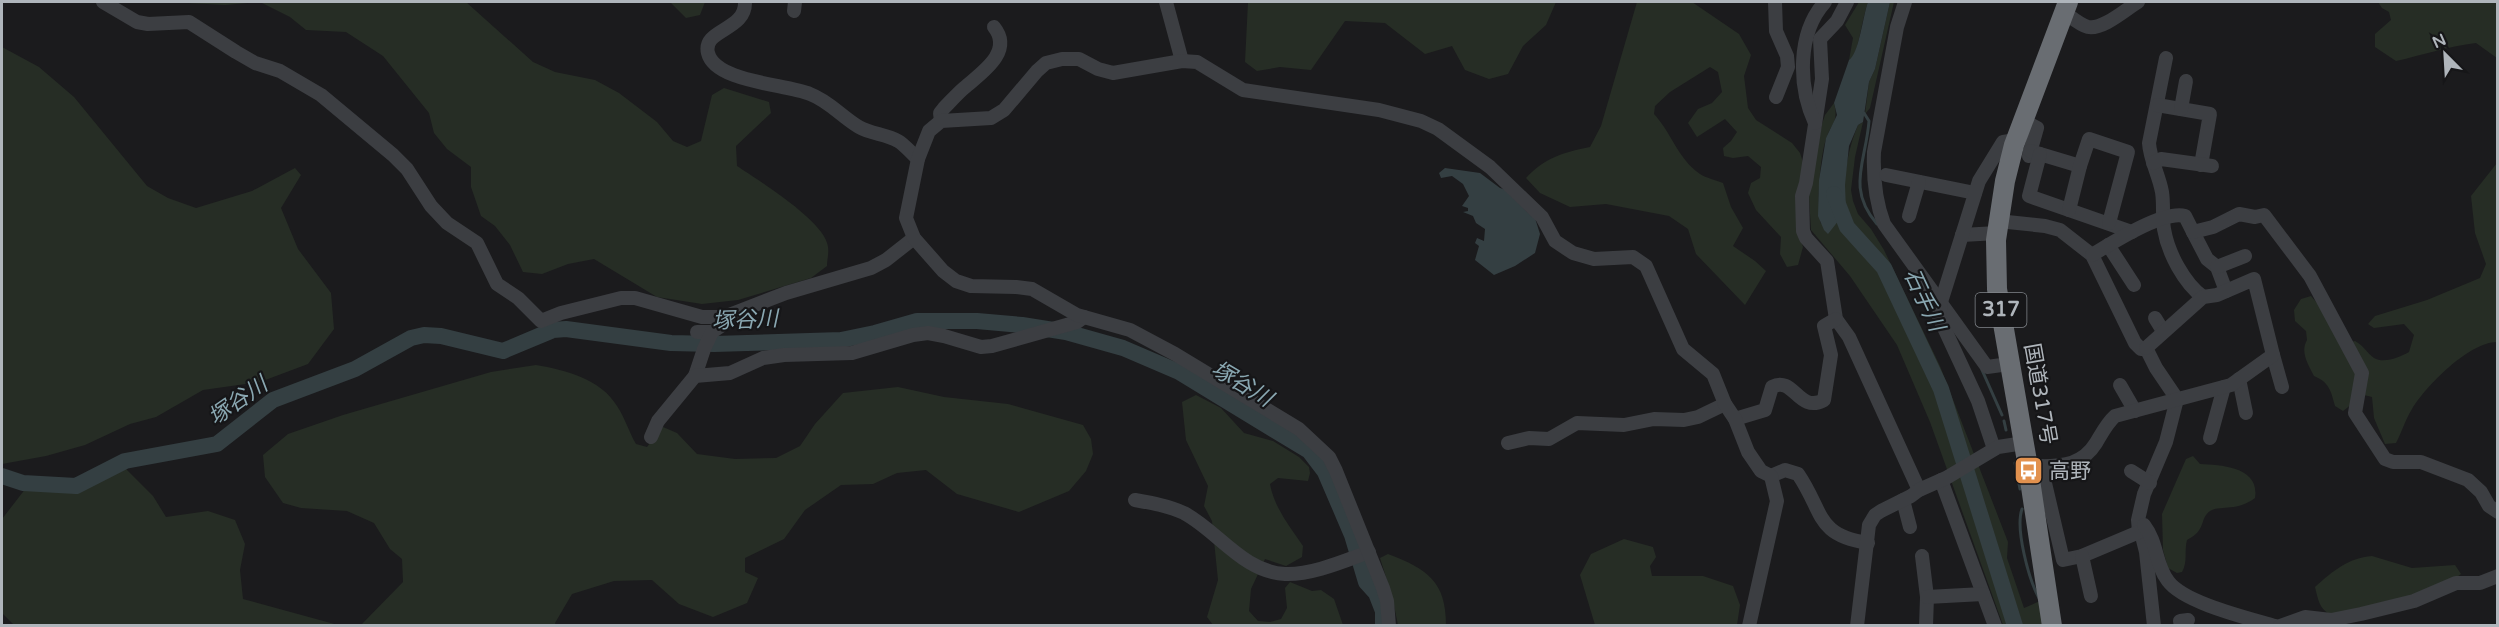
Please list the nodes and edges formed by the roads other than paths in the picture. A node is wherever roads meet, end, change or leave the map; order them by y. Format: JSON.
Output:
{"nodes":[{"id":1,"x":103,"y":2,"type":"edge"},
{"id":2,"x":1166,"y":2,"type":"edge"},
{"id":3,"x":1775,"y":2,"type":"edge"},
{"id":4,"x":1847,"y":2,"type":"edge"},
{"id":5,"x":1905,"y":2,"type":"edge"},
{"id":6,"x":2138,"y":2,"type":"edge"},
{"id":7,"x":746,"y":3,"type":"edge"},
{"id":8,"x":1819,"y":4,"type":"edge"},
{"id":9,"x":2066,"y":7,"type":"edge"},
{"id":10,"x":994,"y":27,"type":"dead end"},
{"id":11,"x":2166,"y":58,"type":"dead end"},
{"id":12,"x":1182,"y":61,"type":"junction"},
{"id":13,"x":2186,"y":81,"type":"dead end"},
{"id":14,"x":1776,"y":97,"type":"dead end"},
{"id":15,"x":2157,"y":105,"type":"junction"},
{"id":16,"x":2181,"y":109,"type":"junction"},
{"id":17,"x":941,"y":121,"type":"junction"},
{"id":18,"x":1816,"y":125,"type":"junction"},
{"id":19,"x":2029,"y":150,"type":"junction"},
{"id":20,"x":918,"y":159,"type":"junction"},
{"id":21,"x":2153,"y":163,"type":"junction"},
{"id":22,"x":2080,"y":166,"type":"junction"},
{"id":23,"x":1886,"y":176,"type":"dead end"},
{"id":24,"x":1919,"y":182,"type":"junction"},
{"id":25,"x":1975,"y":193,"type":"junction"},
{"id":26,"x":2070,"y":210,"type":"junction"},
{"id":27,"x":1910,"y":216,"type":"dead end"},
{"id":28,"x":2163,"y":219,"type":"junction"},
{"id":29,"x":2109,"y":223,"type":"junction"},
{"id":30,"x":1997,"y":227,"type":"junction"},
{"id":31,"x":2132,"y":232,"type":"junction"},
{"id":32,"x":2193,"y":232,"type":"junction"},
{"id":33,"x":1962,"y":235,"type":"junction"},
{"id":34,"x":914,"y":238,"type":"junction"},
{"id":35,"x":2108,"y":245,"type":"junction"},
{"id":36,"x":2092,"y":255,"type":"junction"},
{"id":37,"x":2245,"y":256,"type":"dead end"},
{"id":38,"x":2217,"y":267,"type":"junction"},
{"id":39,"x":2134,"y":285,"type":"dead end"},
{"id":40,"x":2226,"y":291,"type":"junction"},
{"id":41,"x":2203,"y":297,"type":"junction"},
{"id":42,"x":1941,"y":302,"type":"junction"},
{"id":43,"x":738,"y":312,"type":"junction"},
{"id":44,"x":1084,"y":317,"type":"junction"},
{"id":45,"x":1836,"y":318,"type":"junction"},
{"id":46,"x":2155,"y":318,"type":"dead end"},
{"id":47,"x":2163,"y":332,"type":"junction"},
{"id":48,"x":2146,"y":348,"type":"junction"},
{"id":49,"x":2273,"y":356,"type":"junction"},
{"id":50,"x":2009,"y":364,"type":"junction"},
{"id":51,"x":695,"y":376,"type":"junction"},
{"id":52,"x":2239,"y":379,"type":"junction"},
{"id":53,"x":2120,"y":385,"type":"dead end"},
{"id":54,"x":2224,"y":387,"type":"junction"},
{"id":55,"x":2282,"y":387,"type":"dead end"},
{"id":56,"x":2177,"y":399,"type":"junction"},
{"id":57,"x":1725,"y":404,"type":"junction"},
{"id":58,"x":2135,"y":411,"type":"junction"},
{"id":59,"x":2246,"y":413,"type":"dead end"},
{"id":60,"x":1735,"y":419,"type":"junction"},
{"id":61,"x":651,"y":437,"type":"dead end"},
{"id":62,"x":2210,"y":438,"type":"dead end"},
{"id":63,"x":1509,"y":443,"type":"dead end"},
{"id":64,"x":2024,"y":443,"type":"junction"},
{"id":65,"x":1994,"y":449,"type":"junction"},
{"id":66,"x":2035,"y":466,"type":"junction"},
{"id":67,"x":2131,"y":471,"type":"dead end"},
{"id":68,"x":1771,"y":476,"type":"junction"},
{"id":69,"x":1943,"y":479,"type":"junction"},
{"id":70,"x":2150,"y":483,"type":"junction"},
{"id":71,"x":1919,"y":490,"type":"junction"},
{"id":72,"x":1135,"y":500,"type":"dead end"},
{"id":73,"x":1903,"y":500,"type":"junction"},
{"id":74,"x":2498,"y":512,"type":"edge"},
{"id":75,"x":2139,"y":526,"type":"junction"},
{"id":76,"x":1910,"y":527,"type":"dead end"},
{"id":77,"x":1868,"y":543,"type":"junction"},
{"id":78,"x":1367,"y":552,"type":"junction"},
{"id":79,"x":1922,"y":556,"type":"dead end"},
{"id":80,"x":2082,"y":556,"type":"junction"},
{"id":81,"x":2498,"y":576,"type":"edge"},
{"id":82,"x":1983,"y":594,"type":"junction"},
{"id":83,"x":2091,"y":596,"type":"dead end"},
{"id":84,"x":1927,"y":597,"type":"junction"},
{"id":85,"x":1389,"y":626,"type":"edge"},
{"id":86,"x":1749,"y":626,"type":"edge"},
{"id":87,"x":1857,"y":626,"type":"edge"},
{"id":88,"x":1926,"y":626,"type":"edge"},
{"id":89,"x":1995,"y":626,"type":"edge"},
{"id":90,"x":2052,"y":626,"type":"edge"},
{"id":91,"x":2154,"y":626,"type":"edge"},
{"id":92,"x":2277,"y":626,"type":"edge"}],
"edges":[{"from":1,"to":43,"type":"street"},
{"from":2,"to":12,"type":"street"},
{"from":3,"to":14,"type":"street"},
{"from":4,"to":18,"type":"street"},
{"from":5,"to":42,"type":"street"},
{"from":6,"to":9,"type":"street"},
{"from":7,"to":20,"type":"street"},
{"from":8,"to":18,"type":"street"},
{"from":9,"to":19,"type":"highway","name":"国道317号","number":"317"},
{"from":10,"to":17,"type":"street"},
{"from":11,"to":15,"type":"street"},
{"from":12,"to":17,"type":"street"},
{"from":12,"to":57,"type":"street"},
{"from":13,"to":16,"type":"street"},
{"from":15,"to":16,"type":"street"},
{"from":15,"to":21,"type":"street"},
{"from":16,"to":21,"type":"street"},
{"from":17,"to":20,"type":"street"},
{"from":18,"to":45,"type":"street"},
{"from":19,"to":22,"type":"street"},
{"from":19,"to":25,"type":"street"},
{"from":19,"to":26,"type":"street"},
{"from":19,"to":30,"type":"highway","name":"国道317号","number":"317"},
{"from":20,"to":34,"type":"street"},
{"from":21,"to":28,"type":"street"},
{"from":22,"to":26,"type":"street"},
{"from":22,"to":29,"type":"street"},
{"from":23,"to":24,"type":"street"},
{"from":24,"to":25,"type":"street"},
{"from":24,"to":27,"type":"street"},
{"from":25,"to":33,"type":"street"},
{"from":26,"to":29,"type":"street"},
{"from":28,"to":31,"type":"street"},
{"from":28,"to":32,"type":"street"},
{"from":28,"to":41,"type":"street"},
{"from":29,"to":31,"type":"street"},
{"from":30,"to":33,"type":"street"},
{"from":30,"to":36,"type":"street"},
{"from":30,"to":50,"type":"highway","name":"国道317号","number":"317"},
{"from":31,"to":35,"type":"street"},
{"from":32,"to":38,"type":"street"},
{"from":32,"to":74,"type":"street"},
{"from":33,"to":42,"type":"street"},
{"from":34,"to":43,"type":"street"},
{"from":34,"to":44,"type":"street"},
{"from":35,"to":36,"type":"street"},
{"from":35,"to":39,"type":"street"},
{"from":36,"to":48,"type":"street"},
{"from":37,"to":38,"type":"street"},
{"from":38,"to":40,"type":"street"},
{"from":40,"to":41,"type":"street"},
{"from":40,"to":49,"type":"street"},
{"from":41,"to":47,"type":"street"},
{"from":42,"to":50,"type":"street"},
{"from":42,"to":65,"type":"street"},
{"from":43,"to":51,"type":"street"},
{"from":44,"to":51,"type":"street"},
{"from":44,"to":78,"type":"street"},
{"from":45,"to":60,"type":"street"},
{"from":45,"to":71,"type":"street"},
{"from":46,"to":47,"type":"street"},
{"from":47,"to":48,"type":"street"},
{"from":48,"to":56,"type":"street"},
{"from":49,"to":52,"type":"street"},
{"from":49,"to":55,"type":"street"},
{"from":50,"to":64,"type":"highway","name":"国道317号","number":"317"},
{"from":51,"to":61,"type":"street"},
{"from":52,"to":54,"type":"street"},
{"from":52,"to":59,"type":"street"},
{"from":53,"to":58,"type":"street"},
{"from":54,"to":56,"type":"street"},
{"from":54,"to":62,"type":"street"},
{"from":56,"to":58,"type":"street"},
{"from":56,"to":70,"type":"street"},
{"from":57,"to":60,"type":"street"},
{"from":57,"to":63,"type":"street"},
{"from":58,"to":66,"type":"street"},
{"from":60,"to":68,"type":"street"},
{"from":64,"to":65,"type":"street"},
{"from":64,"to":66,"type":"highway","name":"国道317号","number":"317"},
{"from":65,"to":69,"type":"street"},
{"from":66,"to":80,"type":"street"},
{"from":66,"to":90,"type":"highway","name":"国道317号","number":"317"},
{"from":67,"to":70,"type":"street"},
{"from":68,"to":77,"type":"street"},
{"from":68,"to":86,"type":"street"},
{"from":69,"to":71,"type":"street"},
{"from":69,"to":82,"type":"street"},
{"from":70,"to":75,"type":"street"},
{"from":71,"to":73,"type":"street"},
{"from":72,"to":78,"type":"street"},
{"from":73,"to":76,"type":"street"},
{"from":73,"to":77,"type":"street"},
{"from":75,"to":80,"type":"street"},
{"from":75,"to":91,"type":"street"},
{"from":75,"to":92,"type":"street"},
{"from":77,"to":87,"type":"street"},
{"from":78,"to":85,"type":"street"},
{"from":79,"to":84,"type":"street"},
{"from":80,"to":83,"type":"street"},
{"from":81,"to":92,"type":"street"},
{"from":82,"to":84,"type":"street"},
{"from":82,"to":89,"type":"street"},
{"from":84,"to":88,"type":"street"}]}
